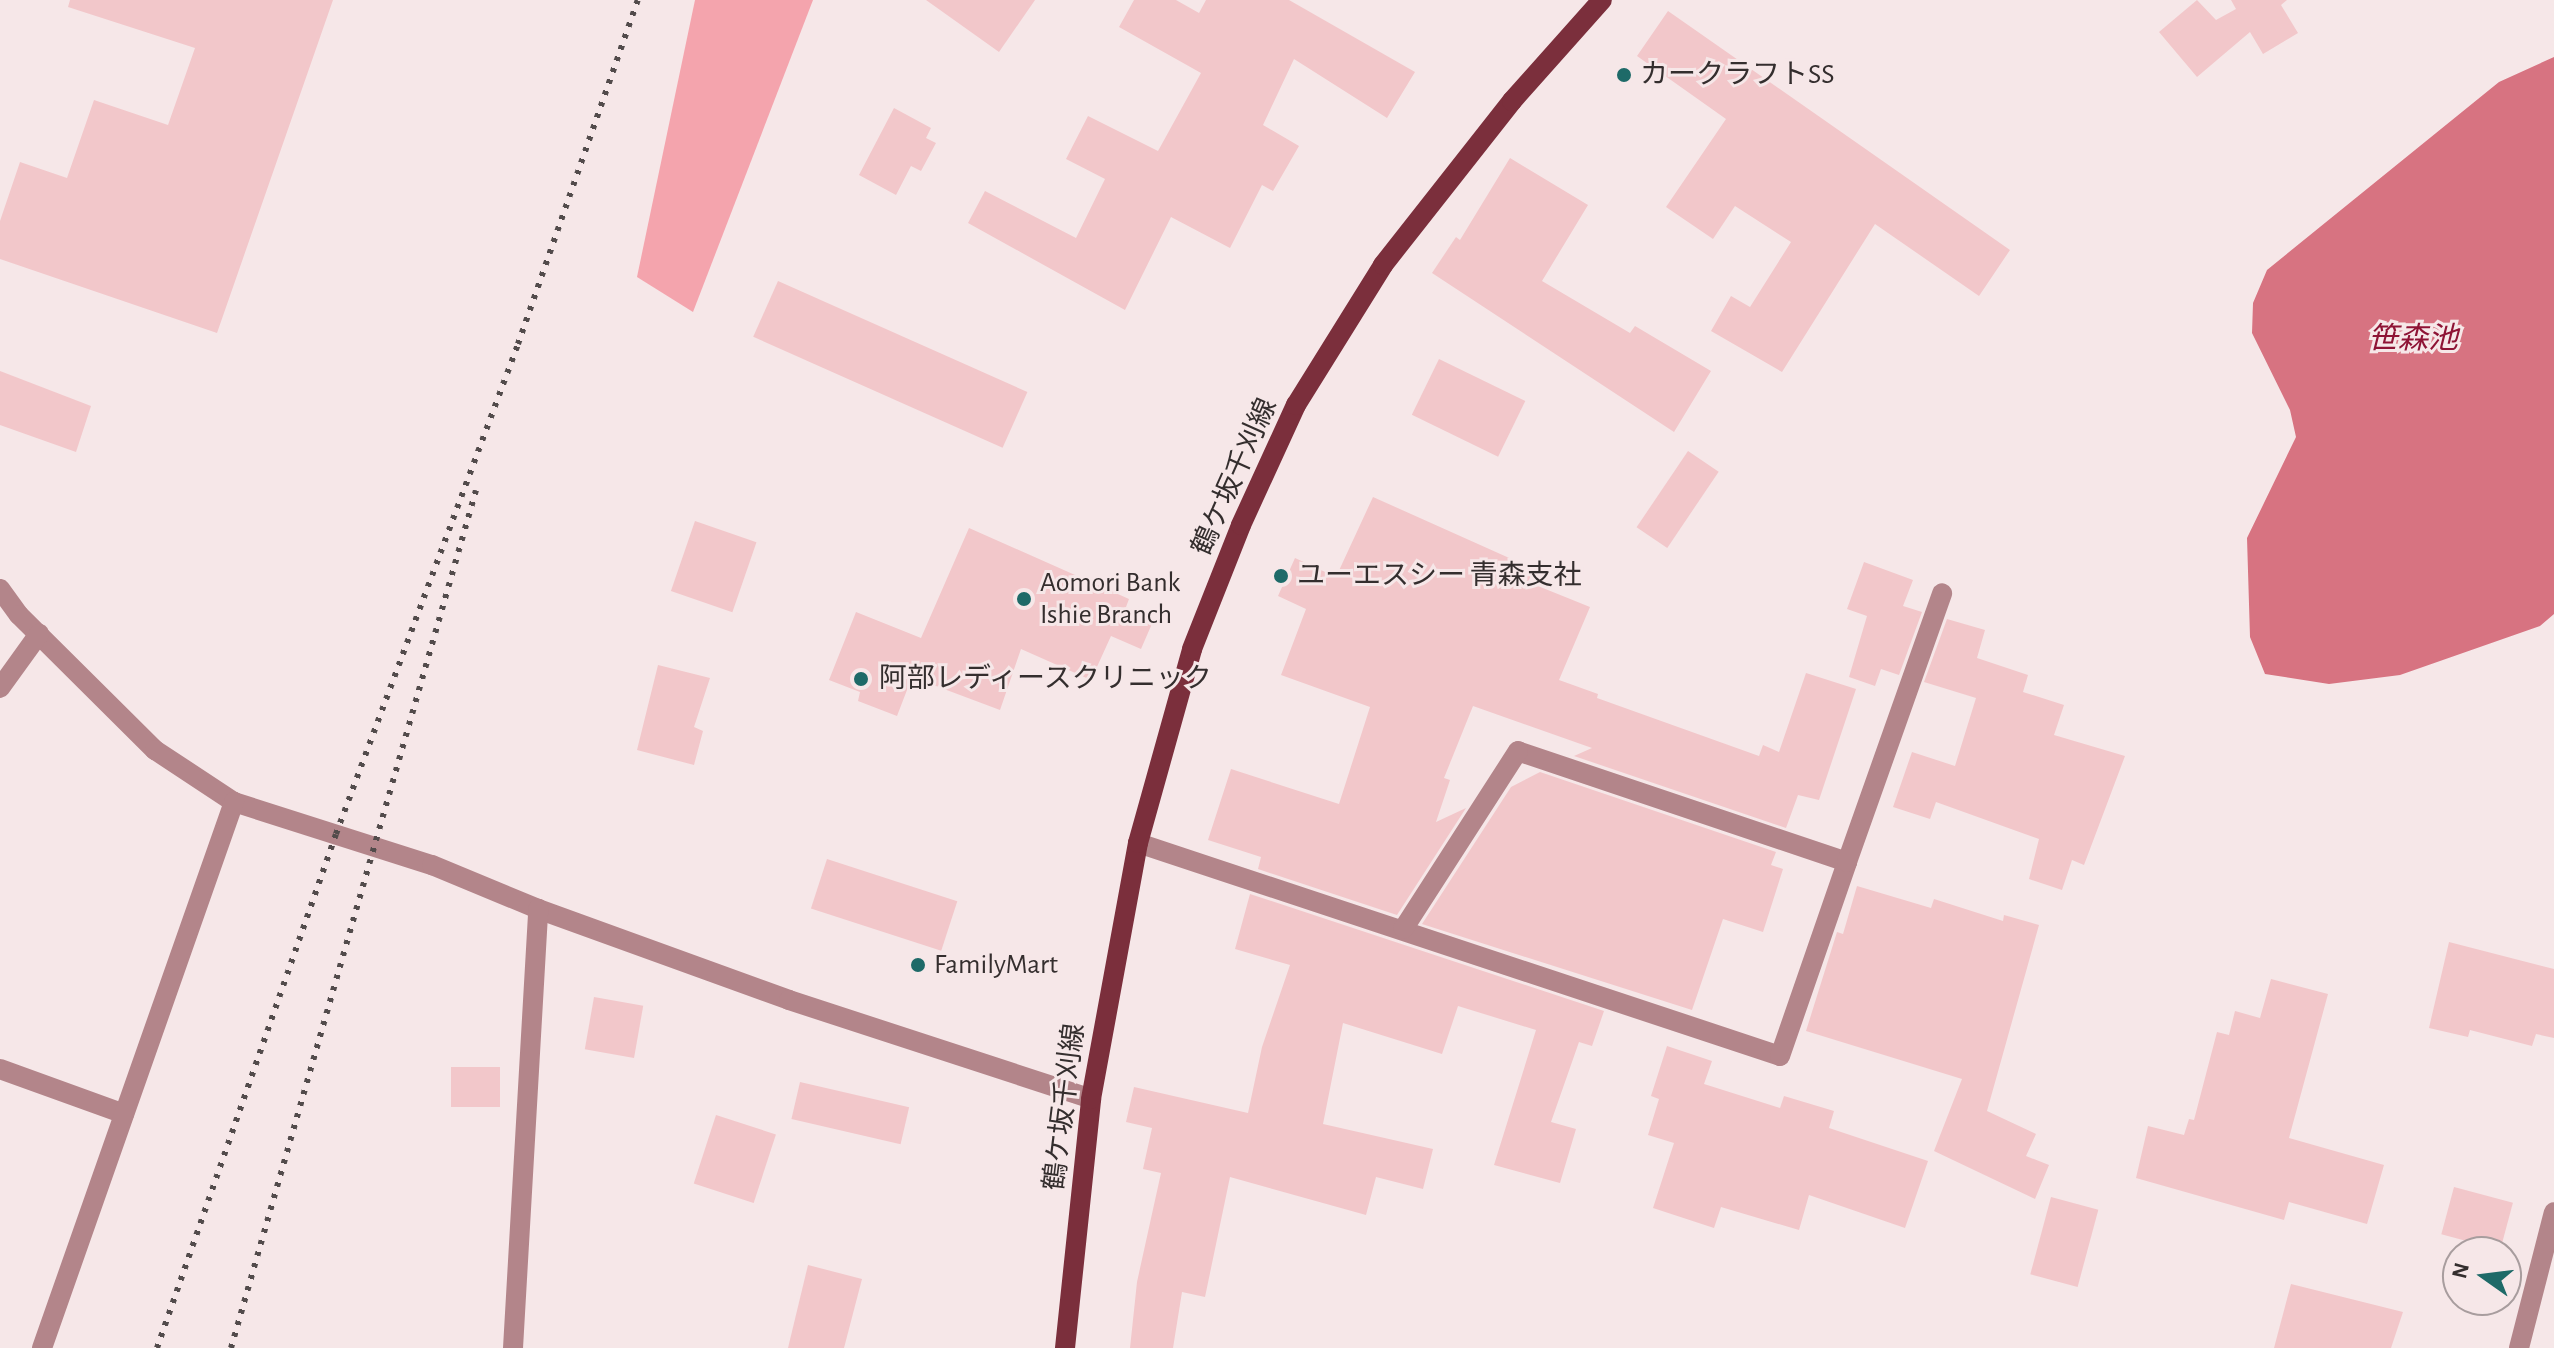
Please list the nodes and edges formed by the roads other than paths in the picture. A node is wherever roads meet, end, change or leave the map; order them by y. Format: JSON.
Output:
{"nodes":[{"id":1,"x":1602,"y":0,"type":"edge"},
{"id":2,"x":0,"y":589,"type":"edge"},
{"id":3,"x":1942,"y":593,"type":"dead end"},
{"id":4,"x":39,"y":634,"type":"junction"},
{"id":5,"x":0,"y":688,"type":"edge"},
{"id":6,"x":234,"y":802,"type":"junction"},
{"id":7,"x":1138,"y":843,"type":"junction"},
{"id":8,"x":1847,"y":862,"type":"junction"},
{"id":9,"x":538,"y":909,"type":"junction"},
{"id":10,"x":1404,"y":928,"type":"junction"},
{"id":11,"x":0,"y":1069,"type":"edge"},
{"id":12,"x":1091,"y":1099,"type":"junction"},
{"id":13,"x":124,"y":1114,"type":"junction"},
{"id":14,"x":2554,"y":1212,"type":"edge"},
{"id":15,"x":42,"y":1348,"type":"edge"},
{"id":16,"x":513,"y":1348,"type":"edge"},
{"id":17,"x":1065,"y":1348,"type":"edge"},
{"id":18,"x":2519,"y":1348,"type":"edge"}],
"edges":[{"from":1,"to":7,"type":"main road","name":"鶴ケ坂千刈線"},
{"from":2,"to":4,"type":"street"},
{"from":3,"to":8,"type":"street"},
{"from":4,"to":5,"type":"street"},
{"from":4,"to":6,"type":"street"},
{"from":6,"to":9,"type":"street"},
{"from":6,"to":13,"type":"street"},
{"from":7,"to":10,"type":"street"},
{"from":7,"to":12,"type":"main road","name":"鶴ケ坂千刈線"},
{"from":8,"to":10,"type":"street"},
{"from":8,"to":10,"type":"street"},
{"from":9,"to":12,"type":"street"},
{"from":9,"to":16,"type":"street"},
{"from":11,"to":13,"type":"street"},
{"from":12,"to":17,"type":"main road","name":"鶴ケ坂千刈線"},
{"from":13,"to":15,"type":"street"},
{"from":14,"to":18,"type":"street"}]}
